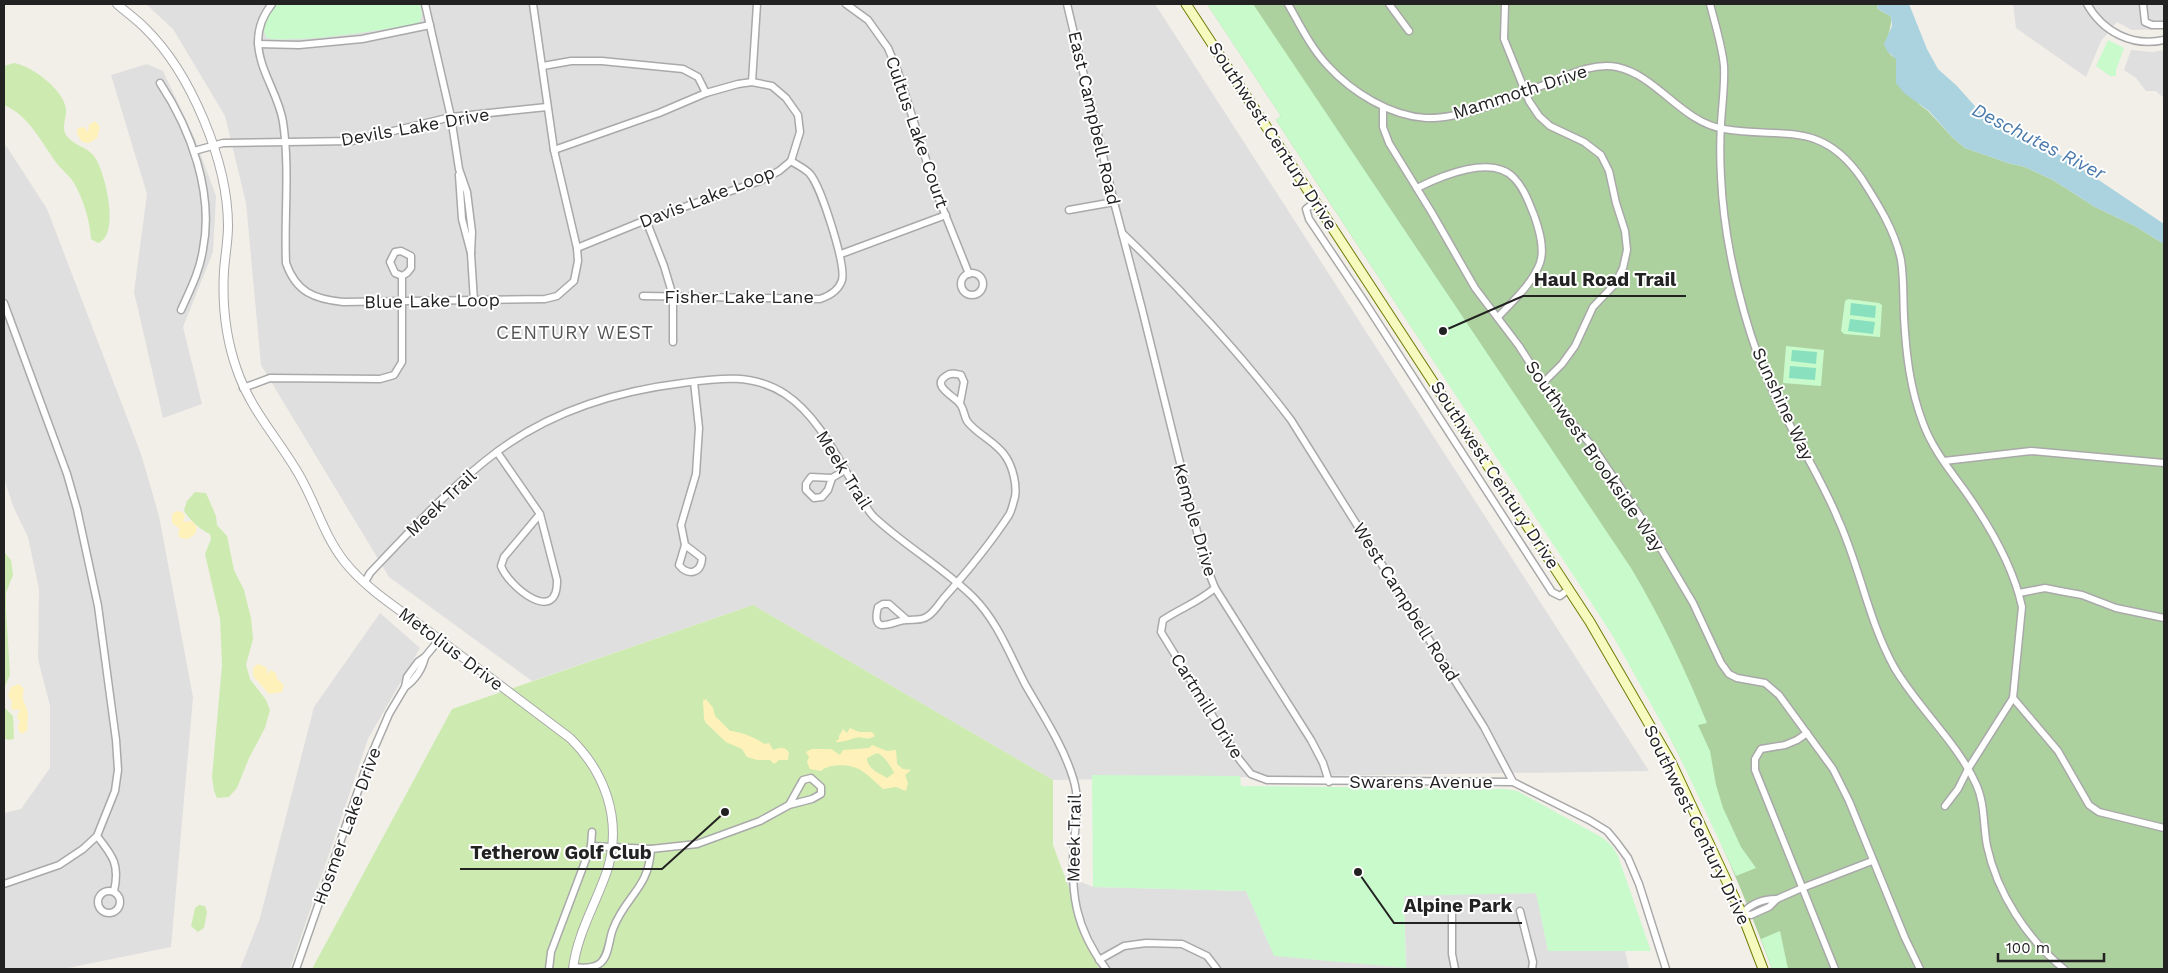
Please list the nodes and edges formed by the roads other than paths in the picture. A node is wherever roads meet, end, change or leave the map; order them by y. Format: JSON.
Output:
{"nodes":[{"id":1,"x":117,"y":4,"type":"edge"},
{"id":2,"x":270,"y":4,"type":"edge"},
{"id":3,"x":425,"y":4,"type":"edge"},
{"id":4,"x":533,"y":4,"type":"edge"},
{"id":5,"x":757,"y":4,"type":"edge"},
{"id":6,"x":846,"y":4,"type":"edge"},
{"id":7,"x":1067,"y":4,"type":"edge"},
{"id":8,"x":1186,"y":4,"type":"edge"},
{"id":9,"x":1288,"y":4,"type":"edge"},
{"id":10,"x":1389,"y":4,"type":"edge"},
{"id":11,"x":1505,"y":4,"type":"edge"},
{"id":12,"x":1710,"y":4,"type":"edge"},
{"id":13,"x":2087,"y":4,"type":"edge"},
{"id":14,"x":2144,"y":4,"type":"edge"},
{"id":15,"x":430,"y":25,"type":"junction"},
{"id":16,"x":2164,"y":26,"type":"edge"},
{"id":17,"x":1410,"y":31,"type":"dead end"},
{"id":18,"x":2164,"y":40,"type":"edge"},
{"id":19,"x":258,"y":44,"type":"junction"},
{"id":20,"x":542,"y":66,"type":"junction"},
{"id":21,"x":752,"y":82,"type":"junction"},
{"id":22,"x":160,"y":83,"type":"dead end"},
{"id":23,"x":706,"y":93,"type":"junction"},
{"id":24,"x":1525,"y":93,"type":"junction"},
{"id":25,"x":548,"y":107,"type":"junction"},
{"id":26,"x":1383,"y":107,"type":"junction"},
{"id":27,"x":451,"y":117,"type":"junction"},
{"id":28,"x":1721,"y":129,"type":"junction"},
{"id":29,"x":284,"y":142,"type":"junction"},
{"id":30,"x":214,"y":144,"type":"junction"},
{"id":31,"x":554,"y":150,"type":"junction"},
{"id":32,"x":194,"y":151,"type":"junction"},
{"id":33,"x":791,"y":161,"type":"junction"},
{"id":34,"x":1417,"y":188,"type":"junction"},
{"id":35,"x":1316,"y":201,"type":"junction"},
{"id":36,"x":1114,"y":202,"type":"junction"},
{"id":37,"x":1069,"y":210,"type":"dead end"},
{"id":38,"x":946,"y":215,"type":"junction"},
{"id":39,"x":646,"y":220,"type":"junction"},
{"id":40,"x":1122,"y":233,"type":"junction"},
{"id":41,"x":577,"y":248,"type":"junction"},
{"id":42,"x":841,"y":254,"type":"junction"},
{"id":43,"x":969,"y":274,"type":"dead end"},
{"id":44,"x":402,"y":276,"type":"dead end"},
{"id":45,"x":644,"y":296,"type":"dead end"},
{"id":46,"x":673,"y":296,"type":"junction"},
{"id":47,"x":403,"y":301,"type":"junction"},
{"id":48,"x":474,"y":301,"type":"junction"},
{"id":49,"x":4,"y":303,"type":"edge"},
{"id":50,"x":181,"y":310,"type":"dead end"},
{"id":51,"x":1498,"y":317,"type":"junction"},
{"id":52,"x":673,"y":342,"type":"dead end"},
{"id":53,"x":694,"y":382,"type":"junction"},
{"id":54,"x":1543,"y":384,"type":"junction"},
{"id":55,"x":243,"y":388,"type":"junction"},
{"id":56,"x":960,"y":403,"type":"junction"},
{"id":57,"x":498,"y":452,"type":"junction"},
{"id":58,"x":1944,"y":460,"type":"junction"},
{"id":59,"x":2164,"y":463,"type":"edge"},
{"id":60,"x":845,"y":470,"type":"junction"},
{"id":61,"x":832,"y":478,"type":"dead end"},
{"id":62,"x":540,"y":514,"type":"junction"},
{"id":63,"x":685,"y":544,"type":"junction"},
{"id":64,"x":365,"y":582,"type":"junction"},
{"id":65,"x":957,"y":583,"type":"junction"},
{"id":66,"x":1214,"y":588,"type":"junction"},
{"id":67,"x":1569,"y":589,"type":"junction"},
{"id":68,"x":2019,"y":593,"type":"junction"},
{"id":69,"x":2164,"y":618,"type":"edge"},
{"id":70,"x":906,"y":620,"type":"junction"},
{"id":71,"x":439,"y":640,"type":"junction"},
{"id":72,"x":2013,"y":698,"type":"junction"},
{"id":73,"x":1807,"y":733,"type":"junction"},
{"id":74,"x":1968,"y":769,"type":"junction"},
{"id":75,"x":1329,"y":782,"type":"junction"},
{"id":76,"x":1514,"y":782,"type":"junction"},
{"id":77,"x":789,"y":805,"type":"junction"},
{"id":78,"x":1945,"y":806,"type":"dead end"},
{"id":79,"x":2164,"y":828,"type":"edge"},
{"id":80,"x":592,"y":832,"type":"dead end"},
{"id":81,"x":97,"y":836,"type":"junction"},
{"id":82,"x":591,"y":846,"type":"junction"},
{"id":83,"x":612,"y":848,"type":"junction"},
{"id":84,"x":651,"y":850,"type":"junction"},
{"id":85,"x":1872,"y":861,"type":"junction"},
{"id":86,"x":4,"y":884,"type":"edge"},
{"id":87,"x":1802,"y":888,"type":"junction"},
{"id":88,"x":114,"y":891,"type":"dead end"},
{"id":89,"x":1520,"y":910,"type":"dead end"},
{"id":90,"x":1452,"y":912,"type":"dead end"},
{"id":91,"x":1742,"y":914,"type":"junction"},
{"id":92,"x":1099,"y":960,"type":"junction"},
{"id":93,"x":573,"y":968,"type":"edge"},
{"id":94,"x":296,"y":969,"type":"edge"},
{"id":95,"x":549,"y":969,"type":"edge"},
{"id":96,"x":1106,"y":969,"type":"edge"},
{"id":97,"x":1217,"y":969,"type":"edge"},
{"id":98,"x":1455,"y":969,"type":"edge"},
{"id":99,"x":1532,"y":969,"type":"edge"},
{"id":100,"x":1666,"y":969,"type":"edge"},
{"id":101,"x":1762,"y":969,"type":"edge"},
{"id":102,"x":1835,"y":969,"type":"edge"},
{"id":103,"x":1920,"y":969,"type":"edge"},
{"id":104,"x":2064,"y":969,"type":"edge"}],
"edges":[{"from":1,"to":30,"type":"street","name":"Metolius Drive"},
{"from":2,"to":19,"type":"street","name":"Blue Lake Loop"},
{"from":3,"to":15,"type":"street"},
{"from":4,"to":20,"type":"street","name":"Blue Lake Loop"},
{"from":5,"to":21,"type":"street"},
{"from":6,"to":38,"type":"street","name":"Cultus Lake Court"},
{"from":7,"to":36,"type":"street","name":"East Campbell Road"},
{"from":8,"to":35,"type":"main road","name":"Southwest Century Drive"},
{"from":9,"to":26,"type":"street","name":"Mammoth Drive"},
{"from":10,"to":17,"type":"street"},
{"from":11,"to":24,"type":"street"},
{"from":12,"to":28,"type":"street","name":"Sunshine Way"},
{"from":13,"to":18,"type":"street"},
{"from":14,"to":16,"type":"street"},
{"from":15,"to":19,"type":"street"},
{"from":15,"to":27,"type":"street"},
{"from":19,"to":29,"type":"street","name":"Blue Lake Loop"},
{"from":20,"to":23,"type":"street"},
{"from":20,"to":25,"type":"street","name":"Blue Lake Loop"},
{"from":21,"to":23,"type":"street"},
{"from":21,"to":33,"type":"street","name":"Davis Lake Loop"},
{"from":22,"to":32,"type":"street"},
{"from":23,"to":31,"type":"street"},
{"from":24,"to":26,"type":"street","name":"Mammoth Drive"},
{"from":24,"to":28,"type":"street","name":"Mammoth Drive"},
{"from":24,"to":54,"type":"street"},
{"from":25,"to":27,"type":"street","name":"Devils Lake Drive"},
{"from":25,"to":31,"type":"street","name":"Blue Lake Loop"},
{"from":26,"to":34,"type":"street","name":"Southwest Brookside Way"},
{"from":27,"to":29,"type":"street","name":"Devils Lake Drive"},
{"from":27,"to":48,"type":"street"},
{"from":28,"to":58,"type":"street","name":"Mammoth Drive"},
{"from":28,"to":74,"type":"street","name":"Sunshine Way"},
{"from":29,"to":30,"type":"street","name":"Devils Lake Drive"},
{"from":29,"to":47,"type":"street","name":"Blue Lake Loop"},
{"from":30,"to":32,"type":"street","name":"Devils Lake Drive"},
{"from":30,"to":55,"type":"street","name":"Metolius Drive"},
{"from":31,"to":41,"type":"street","name":"Blue Lake Loop"},
{"from":32,"to":50,"type":"street"},
{"from":33,"to":39,"type":"street","name":"Davis Lake Loop"},
{"from":33,"to":42,"type":"street","name":"Fisher Lake Lane"},
{"from":34,"to":51,"type":"street","name":"Southwest Brookside Way"},
{"from":34,"to":51,"type":"street"},
{"from":35,"to":67,"type":"main road","name":"Southwest Century Drive"},
{"from":35,"to":67,"type":"street"},
{"from":36,"to":37,"type":"street"},
{"from":36,"to":40,"type":"street","name":"East Campbell Road"},
{"from":38,"to":42,"type":"street"},
{"from":38,"to":43,"type":"street","name":"Cultus Lake Court"},
{"from":39,"to":41,"type":"street","name":"Davis Lake Loop"},
{"from":39,"to":46,"type":"street"},
{"from":40,"to":66,"type":"street","name":"Kemple Drive"},
{"from":40,"to":76,"type":"street","name":"West Campbell Road"},
{"from":41,"to":48,"type":"street","name":"Blue Lake Loop"},
{"from":42,"to":46,"type":"street","name":"Fisher Lake Lane"},
{"from":44,"to":47,"type":"street"},
{"from":45,"to":46,"type":"street","name":"Fisher Lake Lane"},
{"from":46,"to":52,"type":"street"},
{"from":47,"to":48,"type":"street","name":"Blue Lake Loop"},
{"from":47,"to":55,"type":"street"},
{"from":49,"to":81,"type":"street"},
{"from":51,"to":54,"type":"street","name":"Southwest Brookside Way"},
{"from":53,"to":57,"type":"street","name":"Meek Trail"},
{"from":53,"to":60,"type":"street","name":"Meek Trail"},
{"from":53,"to":63,"type":"street"},
{"from":54,"to":73,"type":"street","name":"Southwest Brookside Way"},
{"from":55,"to":64,"type":"street","name":"Metolius Drive"},
{"from":56,"to":56,"type":"street"},
{"from":56,"to":65,"type":"street"},
{"from":57,"to":62,"type":"street"},
{"from":57,"to":64,"type":"street","name":"Meek Trail"},
{"from":58,"to":59,"type":"street"},
{"from":58,"to":68,"type":"street","name":"Mammoth Drive"},
{"from":60,"to":61,"type":"street"},
{"from":60,"to":65,"type":"street","name":"Meek Trail"},
{"from":62,"to":62,"type":"street"},
{"from":63,"to":63,"type":"street"},
{"from":64,"to":71,"type":"street","name":"Metolius Drive"},
{"from":65,"to":70,"type":"street"},
{"from":65,"to":92,"type":"street","name":"Meek Trail"},
{"from":66,"to":75,"type":"street","name":"Kemple Drive"},
{"from":66,"to":75,"type":"street","name":"Cartmill Drive"},
{"from":67,"to":91,"type":"main road","name":"Southwest Century Drive"},
{"from":68,"to":69,"type":"street"},
{"from":68,"to":72,"type":"street","name":"Mammoth Drive"},
{"from":70,"to":70,"type":"street"},
{"from":71,"to":83,"type":"street","name":"Metolius Drive"},
{"from":71,"to":94,"type":"street","name":"Hosmer Lake Drive"},
{"from":72,"to":74,"type":"street","name":"Mammoth Drive"},
{"from":72,"to":79,"type":"street"},
{"from":73,"to":85,"type":"street","name":"Southwest Brookside Way"},
{"from":73,"to":87,"type":"street"},
{"from":74,"to":78,"type":"street","name":"Mammoth Drive"},
{"from":74,"to":104,"type":"street","name":"Sunshine Way"},
{"from":75,"to":76,"type":"street","name":"Swarens Avenue"},
{"from":76,"to":100,"type":"street"},
{"from":77,"to":77,"type":"street"},
{"from":77,"to":84,"type":"street"},
{"from":80,"to":82,"type":"street"},
{"from":81,"to":86,"type":"street"},
{"from":81,"to":88,"type":"street"},
{"from":82,"to":83,"type":"street"},
{"from":82,"to":95,"type":"street"},
{"from":83,"to":84,"type":"street"},
{"from":83,"to":93,"type":"street","name":"Metolius Drive"},
{"from":84,"to":93,"type":"street"},
{"from":85,"to":87,"type":"street"},
{"from":85,"to":103,"type":"street","name":"Southwest Brookside Way"},
{"from":87,"to":91,"type":"street"},
{"from":87,"to":102,"type":"street"},
{"from":89,"to":99,"type":"street"},
{"from":90,"to":98,"type":"street"},
{"from":91,"to":101,"type":"main road","name":"Southwest Century Drive"},
{"from":92,"to":96,"type":"street","name":"Meek Trail"},
{"from":92,"to":97,"type":"street"}]}
